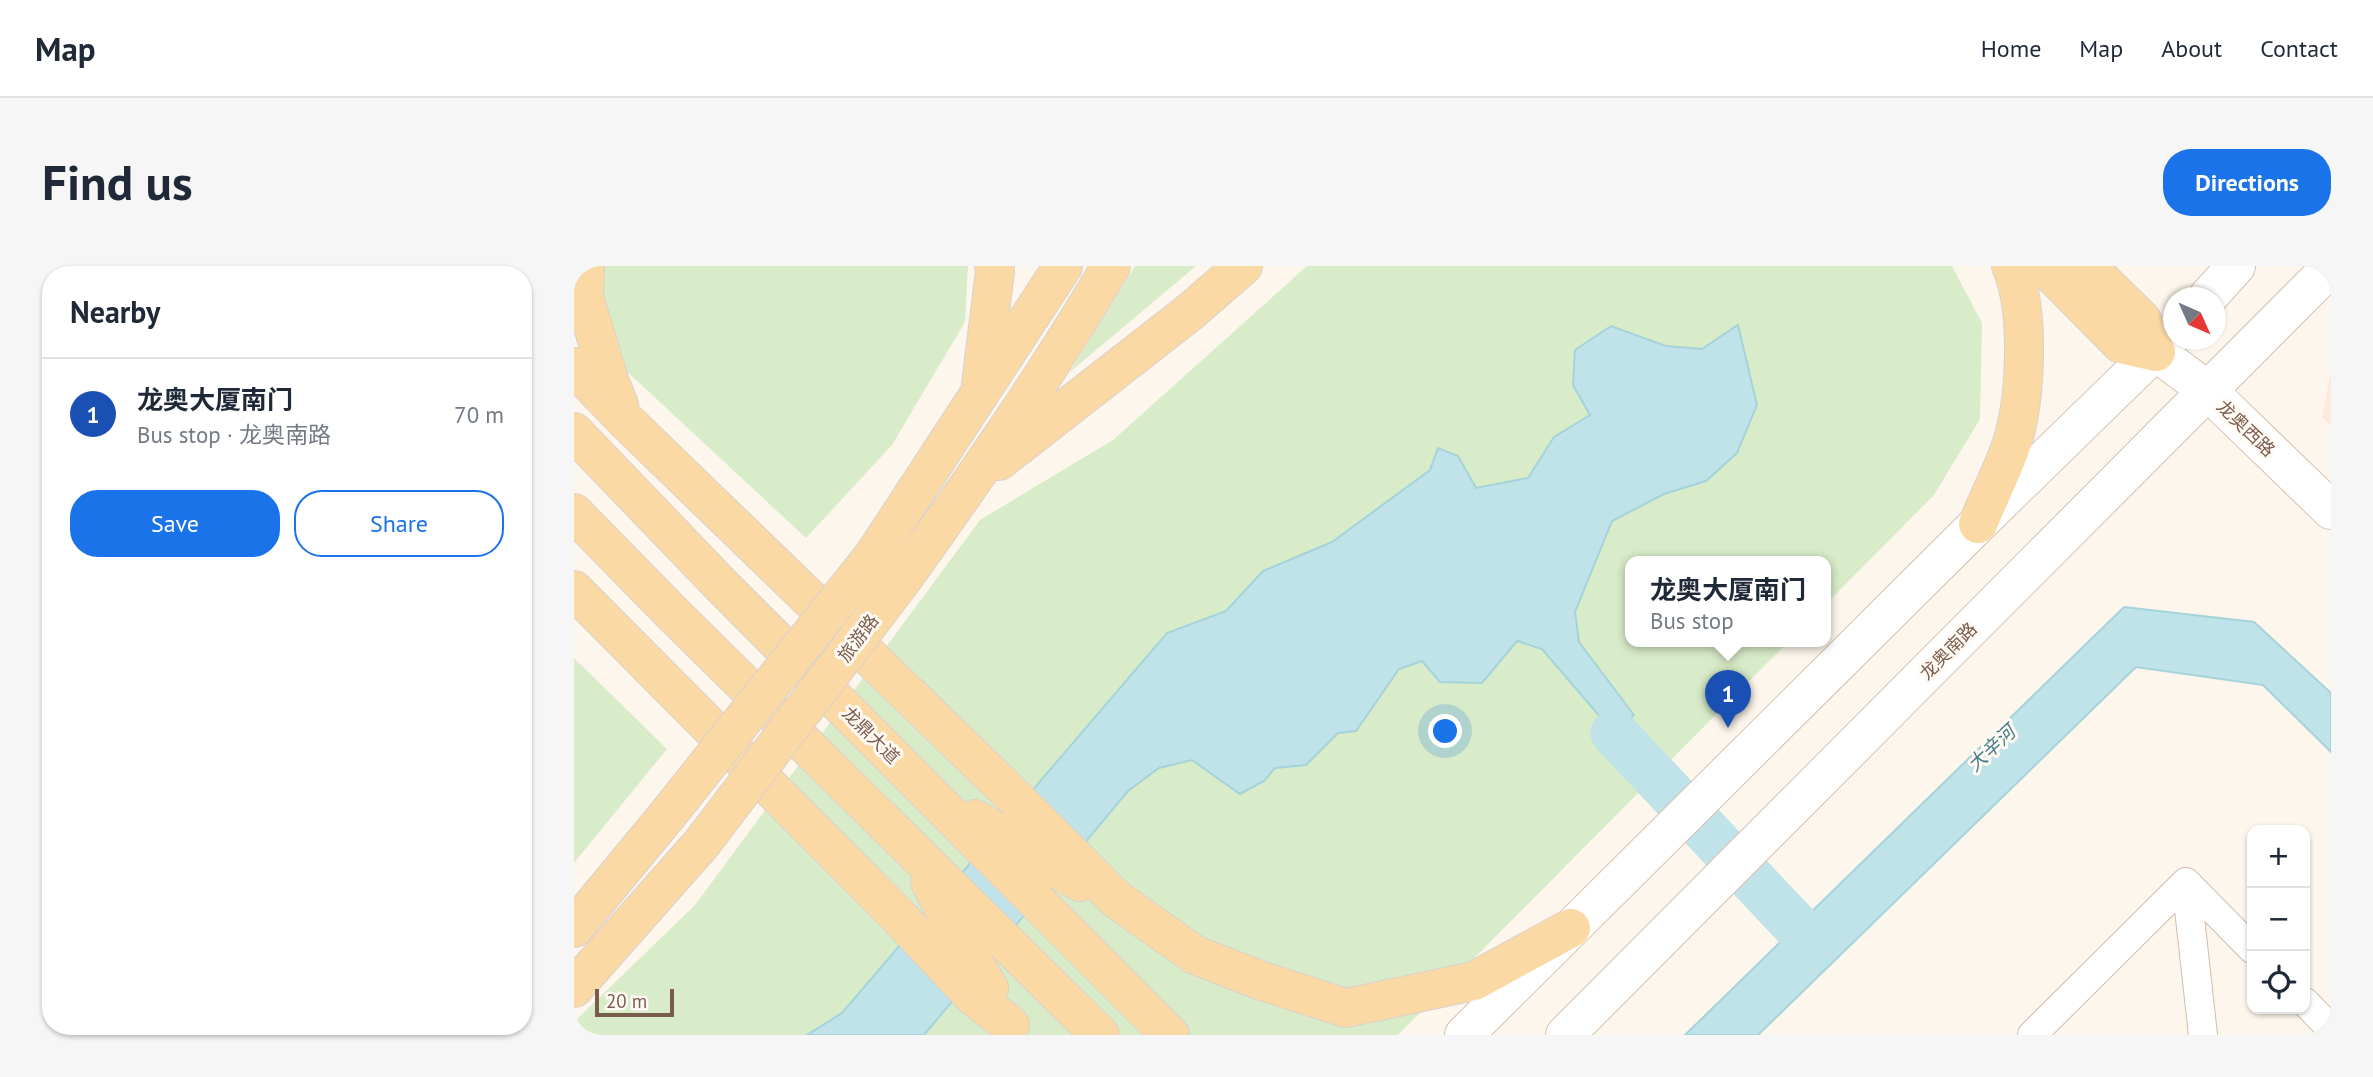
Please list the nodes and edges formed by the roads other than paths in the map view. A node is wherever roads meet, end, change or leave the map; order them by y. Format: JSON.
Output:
{"nodes":[{"id":1,"x":585,"y":266,"type":"edge"},
{"id":2,"x":994,"y":266,"type":"edge"},
{"id":3,"x":1063,"y":266,"type":"edge"},
{"id":4,"x":1111,"y":266,"type":"edge"},
{"id":5,"x":1243,"y":266,"type":"edge"},
{"id":6,"x":2011,"y":266,"type":"edge"},
{"id":7,"x":2044,"y":266,"type":"edge"},
{"id":8,"x":2087,"y":266,"type":"edge"},
{"id":9,"x":2236,"y":266,"type":"edge"},
{"id":10,"x":2331,"y":267,"type":"edge"},
{"id":11,"x":2217,"y":287,"type":"edge"},
{"id":12,"x":2163,"y":341,"type":"edge"},
{"id":13,"x":2163,"y":343,"type":"edge"},
{"id":14,"x":2163,"y":345,"type":"edge"},
{"id":15,"x":2171,"y":350,"type":"edge"},
{"id":16,"x":574,"y":367,"type":"edge"},
{"id":17,"x":2207,"y":390,"type":"junction"},
{"id":18,"x":979,"y":396,"type":"junction"},
{"id":19,"x":626,"y":421,"type":"junction"},
{"id":20,"x":574,"y":432,"type":"edge"},
{"id":21,"x":972,"y":481,"type":"junction"},
{"id":22,"x":2331,"y":510,"type":"edge"},
{"id":23,"x":574,"y":513,"type":"edge"},
{"id":24,"x":1978,"y":524,"type":"junction"},
{"id":25,"x":574,"y":563,"type":"edge"},
{"id":26,"x":719,"y":583,"type":"junction"},
{"id":27,"x":574,"y":590,"type":"edge"},
{"id":28,"x":672,"y":613,"type":"junction"},
{"id":29,"x":960,"y":817,"type":"junction"},
{"id":30,"x":1075,"y":872,"type":"junction"},
{"id":31,"x":937,"y":881,"type":"junction"},
{"id":32,"x":2186,"y":882,"type":"junction"},
{"id":33,"x":580,"y":917,"type":"edge"},
{"id":34,"x":1571,"y":928,"type":"junction"},
{"id":35,"x":2247,"y":944,"type":"edge"},
{"id":36,"x":574,"y":988,"type":"edge"},
{"id":37,"x":978,"y":988,"type":"junction"},
{"id":38,"x":2310,"y":1007,"type":"edge"},
{"id":39,"x":2331,"y":1029,"type":"edge"},
{"id":40,"x":1014,"y":1030,"type":"edge"},
{"id":41,"x":1100,"y":1035,"type":"edge"},
{"id":42,"x":1170,"y":1035,"type":"edge"},
{"id":43,"x":1464,"y":1035,"type":"edge"},
{"id":44,"x":1565,"y":1035,"type":"edge"},
{"id":45,"x":2032,"y":1035,"type":"edge"},
{"id":46,"x":2203,"y":1035,"type":"edge"}],
"edges":[{"from":1,"to":19,"type":"main road"},
{"from":2,"to":18,"type":"main road"},
{"from":3,"to":18,"type":"main road"},
{"from":4,"to":21,"type":"main road","name":"旅游路"},
{"from":5,"to":21,"type":"main road"},
{"from":6,"to":24,"type":"main road"},
{"from":7,"to":13,"type":"main road"},
{"from":8,"to":12,"type":"main road"},
{"from":9,"to":11,"type":"main road"},
{"from":10,"to":17,"type":"main road","name":"龙奥南路"},
{"from":14,"to":24,"type":"main road"},
{"from":15,"to":17,"type":"main road","name":"龙奥西路"},
{"from":16,"to":19,"type":"main road"},
{"from":17,"to":22,"type":"main road","name":"龙奥西路"},
{"from":17,"to":44,"type":"main road","name":"龙奥南路"},
{"from":18,"to":33,"type":"main road","bridge":true},
{"from":19,"to":26,"type":"main road"},
{"from":19,"to":30,"type":"main road"},
{"from":20,"to":26,"type":"main road","name":"龙鼎大道"},
{"from":21,"to":36,"type":"main road","name":"旅游路","bridge":true},
{"from":23,"to":28,"type":"main road"},
{"from":24,"to":34,"type":"main road"},
{"from":25,"to":28,"type":"main road"},
{"from":26,"to":29,"type":"main road","name":"龙鼎大道"},
{"from":27,"to":37,"type":"main road"},
{"from":28,"to":31,"type":"main road"},
{"from":29,"to":30,"type":"main road"},
{"from":29,"to":42,"type":"main road","name":"龙鼎大道"},
{"from":30,"to":34,"type":"main road"},
{"from":31,"to":37,"type":"main road"},
{"from":31,"to":41,"type":"main road"},
{"from":32,"to":35,"type":"street"},
{"from":32,"to":45,"type":"street"},
{"from":32,"to":46,"type":"street"},
{"from":34,"to":43,"type":"main road"},
{"from":37,"to":40,"type":"main road"},
{"from":38,"to":39,"type":"street"}]}
